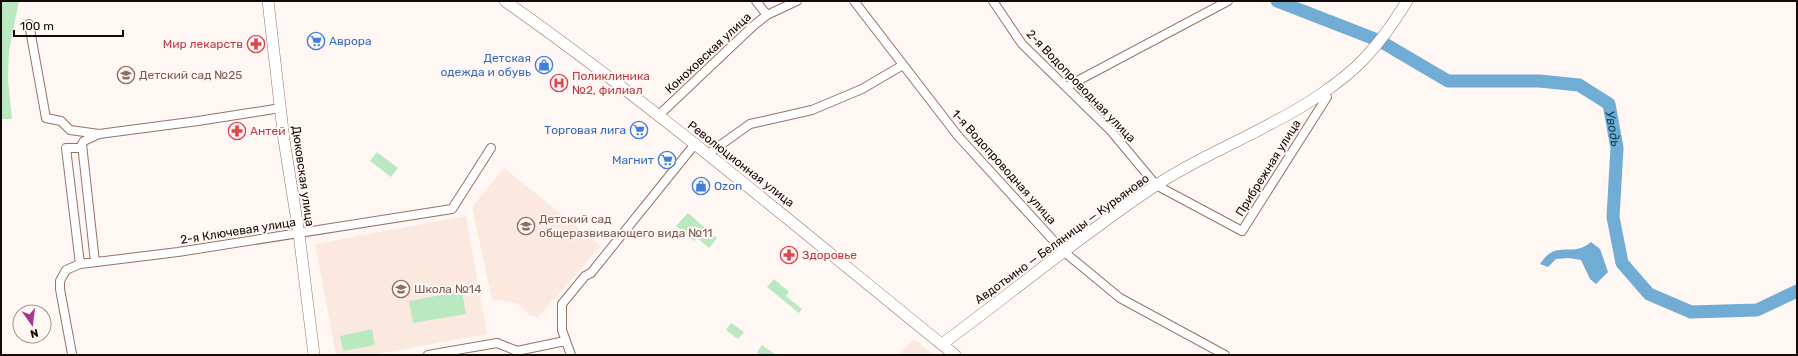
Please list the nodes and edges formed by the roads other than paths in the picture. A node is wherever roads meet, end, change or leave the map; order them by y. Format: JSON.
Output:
{"nodes":[{"id":1,"x":268,"y":1,"type":"edge"},
{"id":2,"x":505,"y":1,"type":"edge"},
{"id":3,"x":756,"y":1,"type":"edge"},
{"id":4,"x":797,"y":1,"type":"edge"},
{"id":5,"x":854,"y":1,"type":"edge"},
{"id":6,"x":993,"y":1,"type":"edge"},
{"id":7,"x":1228,"y":1,"type":"edge"},
{"id":8,"x":1405,"y":4,"type":"edge"},
{"id":9,"x":767,"y":15,"type":"junction"},
{"id":10,"x":29,"y":24,"type":"dead end"},
{"id":11,"x":903,"y":65,"type":"junction"},
{"id":12,"x":1066,"y":87,"type":"junction"},
{"id":13,"x":1327,"y":97,"type":"dead end"},
{"id":14,"x":281,"y":108,"type":"junction"},
{"id":15,"x":659,"y":115,"type":"junction"},
{"id":16,"x":99,"y":134,"type":"junction"},
{"id":17,"x":695,"y":144,"type":"junction"},
{"id":18,"x":82,"y":148,"type":"junction"},
{"id":19,"x":491,"y":148,"type":"dead end"},
{"id":20,"x":708,"y":154,"type":"junction"},
{"id":21,"x":1156,"y":185,"type":"junction"},
{"id":22,"x":299,"y":234,"type":"junction"},
{"id":23,"x":1063,"y":251,"type":"junction"},
{"id":24,"x":95,"y":262,"type":"junction"},
{"id":25,"x":80,"y":264,"type":"junction"},
{"id":26,"x":565,"y":341,"type":"junction"},
{"id":27,"x":942,"y":344,"type":"junction"},
{"id":28,"x":72,"y":354,"type":"dead end"},
{"id":29,"x":314,"y":355,"type":"edge"},
{"id":30,"x":428,"y":355,"type":"edge"},
{"id":31,"x":571,"y":355,"type":"edge"},
{"id":32,"x":955,"y":355,"type":"edge"},
{"id":33,"x":1225,"y":355,"type":"edge"}],
"edges":[{"from":1,"to":14,"type":"main road","name":"Дюковская улица"},
{"from":2,"to":15,"type":"main road","name":"Революционная улица"},
{"from":3,"to":9,"type":"street"},
{"from":4,"to":9,"type":"street","name":"Коноховская улица"},
{"from":5,"to":11,"type":"street","name":"1-я Водопроводная улица"},
{"from":6,"to":12,"type":"street","name":"2-я Водопроводная улица"},
{"from":7,"to":12,"type":"street"},
{"from":8,"to":21,"type":"main road","name":"Авдотьино — Беляницы — Курьяново"},
{"from":9,"to":15,"type":"street","name":"Коноховская улица"},
{"from":10,"to":16,"type":"street"},
{"from":11,"to":20,"type":"street"},
{"from":11,"to":23,"type":"street","name":"1-я Водопроводная улица"},
{"from":12,"to":21,"type":"street","name":"2-я Водопроводная улица"},
{"from":13,"to":21,"type":"street","name":"Прибрежная улица"},
{"from":14,"to":16,"type":"street"},
{"from":14,"to":22,"type":"main road","name":"Дюковская улица"},
{"from":15,"to":17,"type":"main road","name":"Революционная улица"},
{"from":16,"to":18,"type":"street"},
{"from":17,"to":20,"type":"main road","name":"Революционная улица"},
{"from":17,"to":26,"type":"street"},
{"from":18,"to":24,"type":"street"},
{"from":18,"to":25,"type":"street"},
{"from":19,"to":22,"type":"street","name":"2-я Ключевая улица"},
{"from":20,"to":27,"type":"main road","name":"Революционная улица"},
{"from":21,"to":23,"type":"main road","name":"Авдотьино — Беляницы — Курьяново"},
{"from":22,"to":24,"type":"street","name":"2-я Ключевая улица"},
{"from":22,"to":29,"type":"main road","name":"Дюковская улица"},
{"from":23,"to":27,"type":"main road","name":"Авдотьино — Беляницы — Курьяново"},
{"from":23,"to":33,"type":"street","name":"1-я Водопроводная улица"},
{"from":24,"to":25,"type":"street","name":"2-я Ключевая улица"},
{"from":25,"to":28,"type":"street","name":"2-я Ключевая улица"},
{"from":26,"to":30,"type":"street"},
{"from":26,"to":31,"type":"street"},
{"from":27,"to":32,"type":"main road","name":"Революционная улица"}]}
